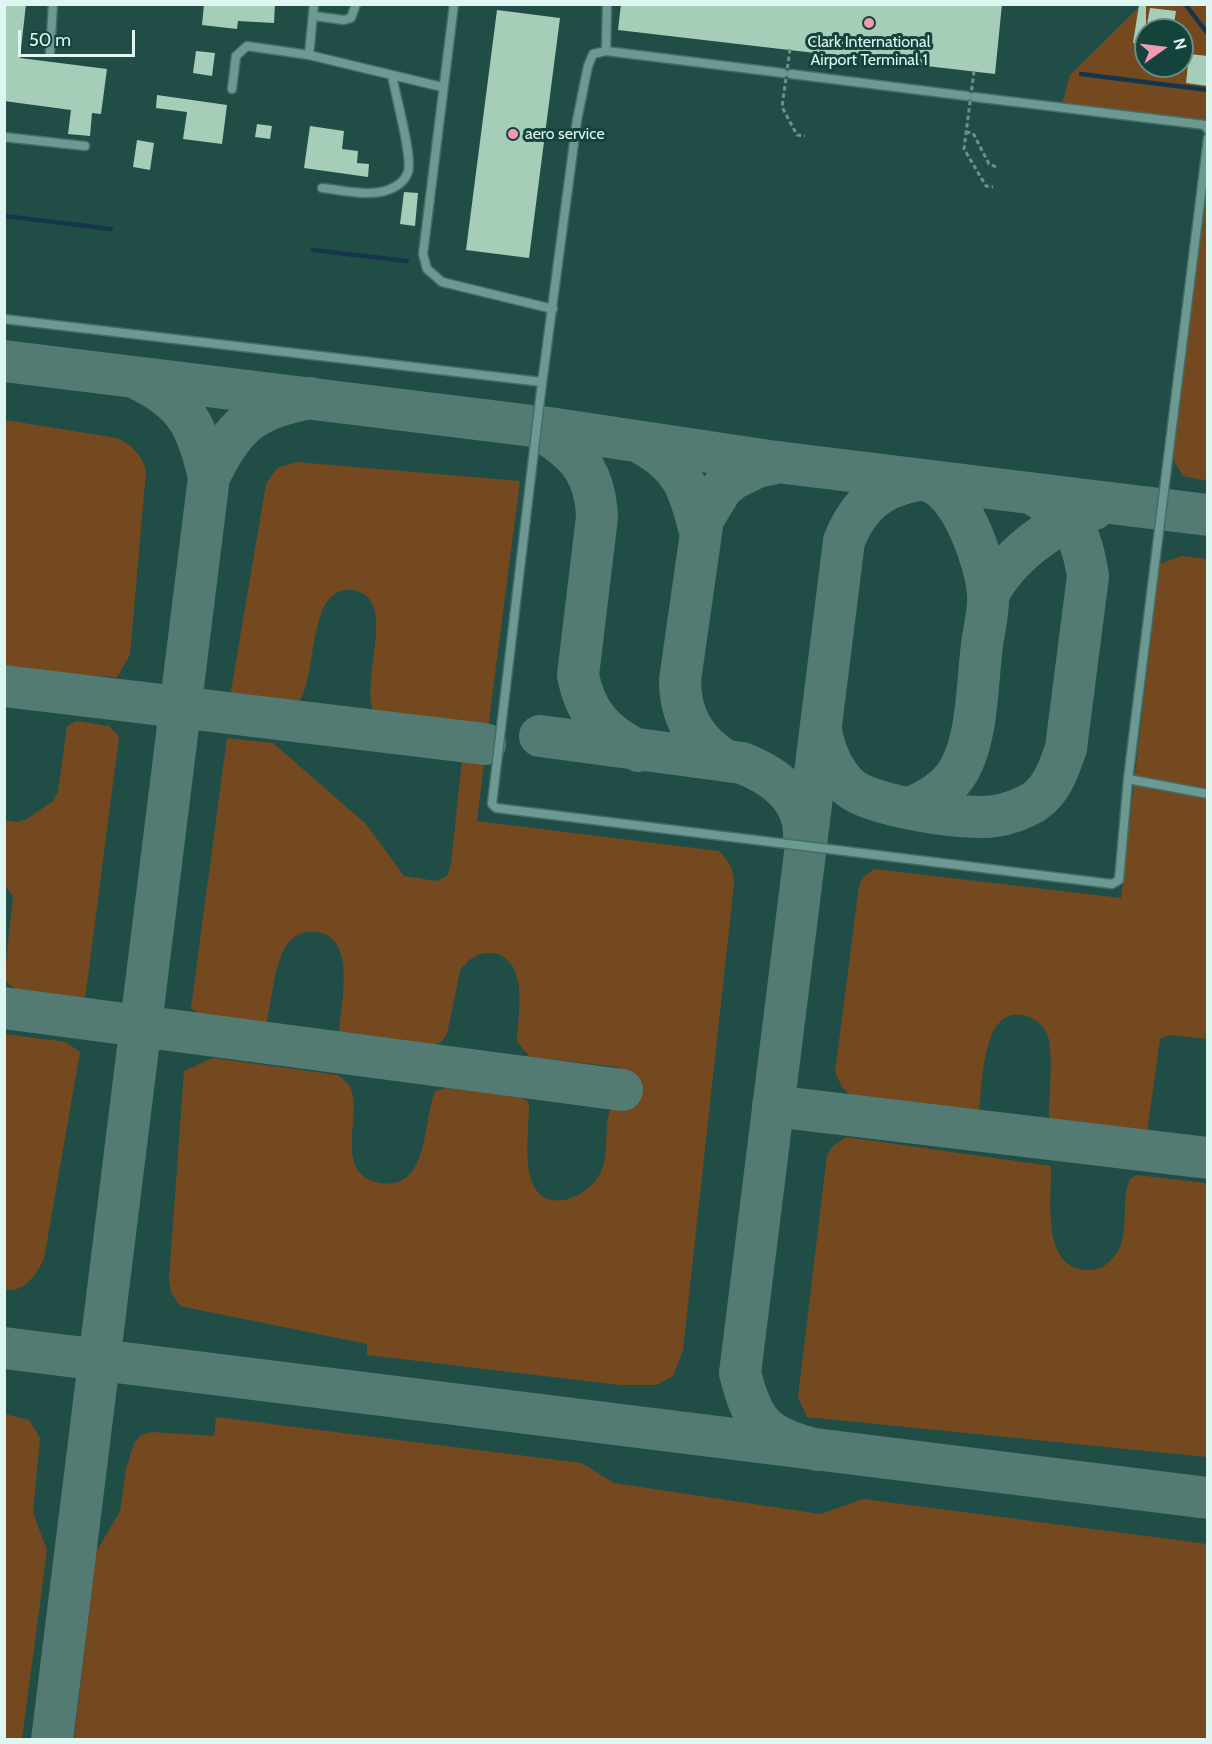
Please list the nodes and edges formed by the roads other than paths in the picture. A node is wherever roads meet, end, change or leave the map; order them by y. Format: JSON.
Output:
{"nodes":[{"id":1,"x":53,"y":4,"type":"edge"},
{"id":2,"x":314,"y":4,"type":"edge"},
{"id":3,"x":356,"y":4,"type":"edge"},
{"id":4,"x":454,"y":4,"type":"edge"},
{"id":5,"x":607,"y":4,"type":"edge"},
{"id":6,"x":314,"y":16,"type":"junction"},
{"id":7,"x":606,"y":51,"type":"junction"},
{"id":8,"x":50,"y":52,"type":"dead end"},
{"id":9,"x":309,"y":55,"type":"junction"},
{"id":10,"x":392,"y":75,"type":"junction"},
{"id":11,"x":442,"y":87,"type":"junction"},
{"id":12,"x":232,"y":89,"type":"dead end"},
{"id":13,"x":1208,"y":130,"type":"edge"},
{"id":14,"x":4,"y":137,"type":"edge"},
{"id":15,"x":1208,"y":138,"type":"edge"},
{"id":16,"x":85,"y":146,"type":"dead end"},
{"id":17,"x":322,"y":188,"type":"dead end"},
{"id":18,"x":553,"y":309,"type":"junction"},
{"id":19,"x":4,"y":319,"type":"edge"},
{"id":20,"x":543,"y":382,"type":"junction"},
{"id":21,"x":1128,"y":779,"type":"junction"},
{"id":22,"x":1208,"y":794,"type":"edge"}],
"edges":[{"from":1,"to":8,"type":"lane"},
{"from":2,"to":6,"type":"lane"},
{"from":3,"to":6,"type":"lane"},
{"from":4,"to":11,"type":"lane"},
{"from":5,"to":7,"type":"lane"},
{"from":6,"to":9,"type":"lane"},
{"from":7,"to":13,"type":"lane"},
{"from":7,"to":18,"type":"lane"},
{"from":9,"to":10,"type":"lane"},
{"from":9,"to":12,"type":"lane"},
{"from":10,"to":11,"type":"lane"},
{"from":10,"to":17,"type":"lane"},
{"from":11,"to":18,"type":"lane"},
{"from":14,"to":16,"type":"lane"},
{"from":15,"to":21,"type":"lane"},
{"from":18,"to":20,"type":"lane"},
{"from":19,"to":20,"type":"lane"},
{"from":20,"to":21,"type":"lane"},
{"from":21,"to":22,"type":"lane"}]}
